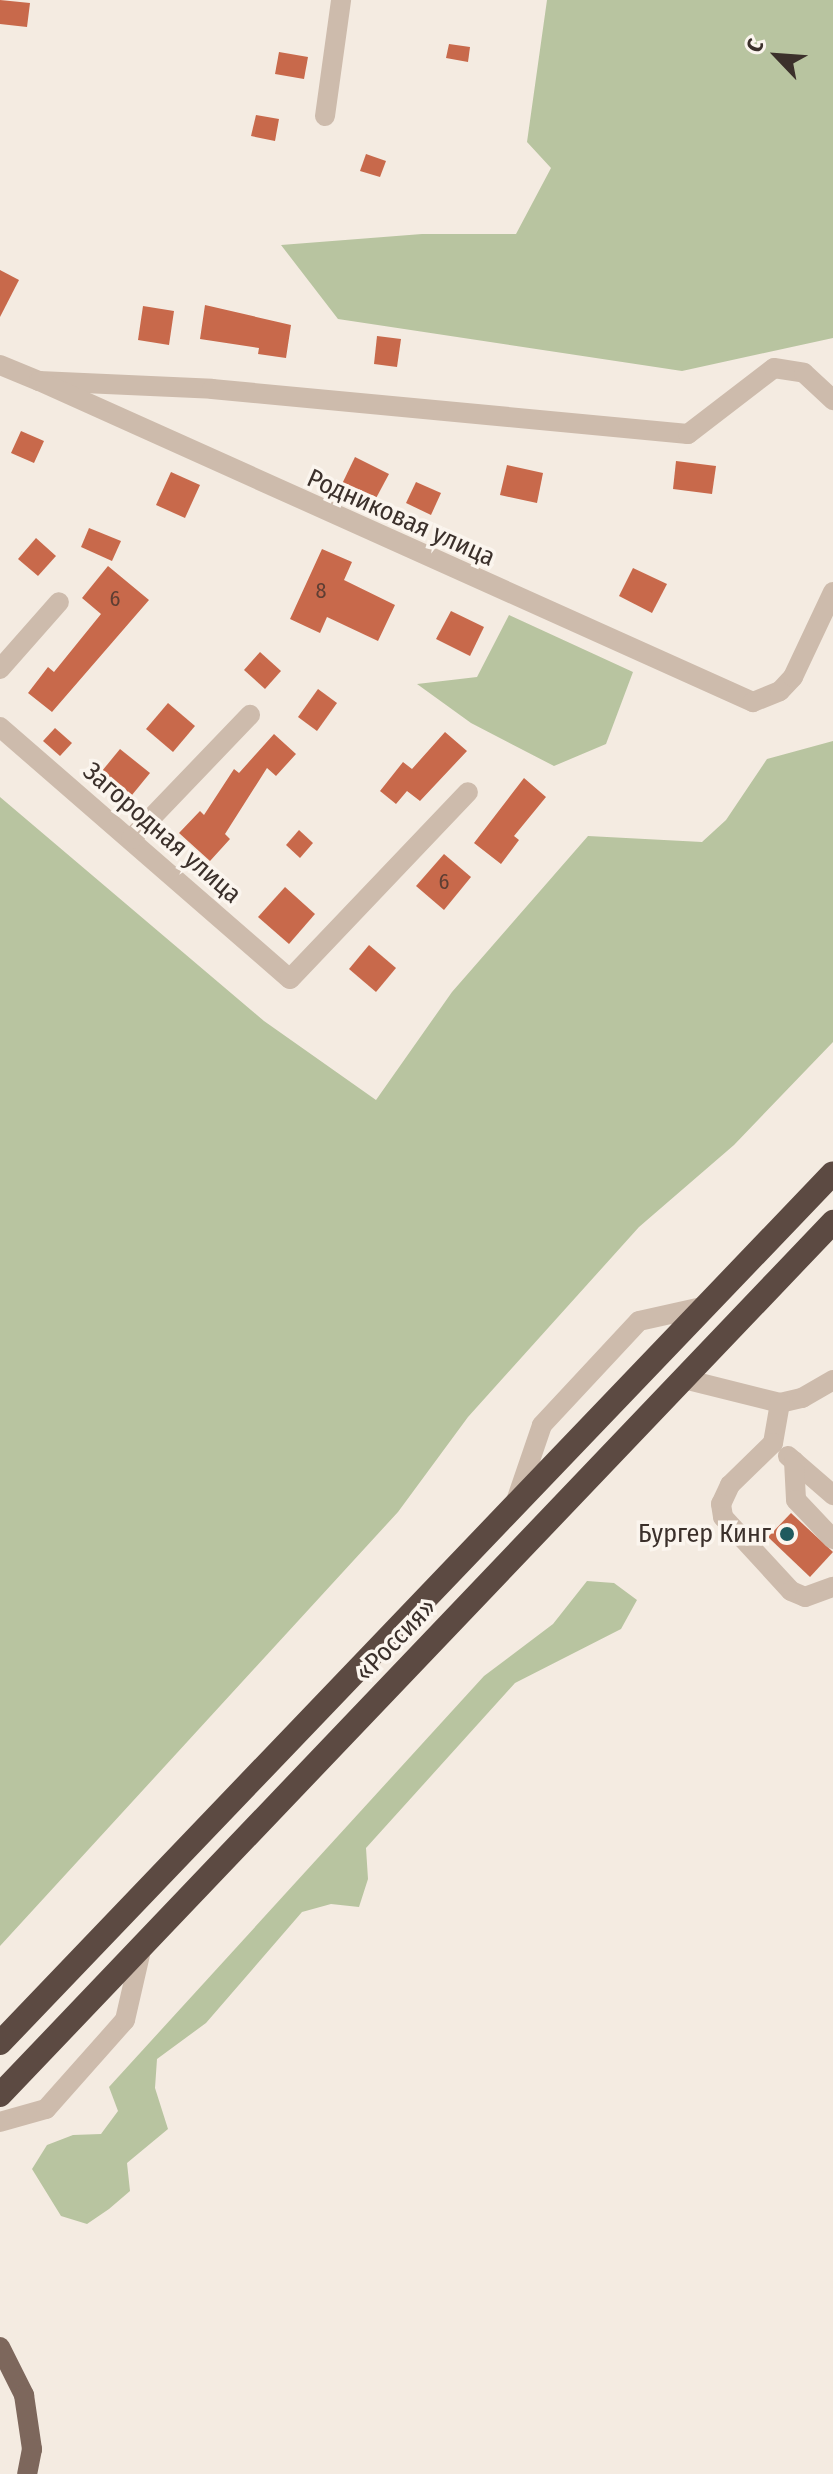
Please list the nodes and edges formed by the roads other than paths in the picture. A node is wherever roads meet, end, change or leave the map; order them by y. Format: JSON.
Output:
{"nodes":[{"id":1,"x":341,"y":0,"type":"edge"},
{"id":2,"x":325,"y":116,"type":"dead end"},
{"id":3,"x":0,"y":365,"type":"edge"},
{"id":4,"x":39,"y":381,"type":"junction"},
{"id":5,"x":833,"y":400,"type":"edge"},
{"id":6,"x":833,"y":592,"type":"edge"},
{"id":7,"x":59,"y":602,"type":"dead end"},
{"id":8,"x":0,"y":669,"type":"edge"},
{"id":9,"x":250,"y":715,"type":"dead end"},
{"id":10,"x":0,"y":727,"type":"edge"},
{"id":11,"x":468,"y":792,"type":"dead end"},
{"id":12,"x":131,"y":839,"type":"junction"},
{"id":13,"x":833,"y":1173,"type":"edge"},
{"id":14,"x":833,"y":1222,"type":"edge"},
{"id":15,"x":706,"y":1306,"type":"junction"},
{"id":16,"x":684,"y":1379,"type":"junction"},
{"id":17,"x":833,"y":1380,"type":"edge"},
{"id":18,"x":780,"y":1403,"type":"junction"},
{"id":19,"x":773,"y":1443,"type":"junction"},
{"id":20,"x":794,"y":1461,"type":"junction"},
{"id":21,"x":833,"y":1495,"type":"edge"},
{"id":22,"x":721,"y":1504,"type":"junction"},
{"id":23,"x":514,"y":1506,"type":"junction"},
{"id":24,"x":833,"y":1539,"type":"edge"},
{"id":25,"x":833,"y":1572,"type":"edge"},
{"id":26,"x":833,"y":1587,"type":"edge"},
{"id":27,"x":142,"y":1946,"type":"junction"},
{"id":28,"x":0,"y":2043,"type":"edge"},
{"id":29,"x":0,"y":2095,"type":"edge"},
{"id":30,"x":0,"y":2122,"type":"edge"},
{"id":31,"x":0,"y":2347,"type":"edge"},
{"id":32,"x":27,"y":2474,"type":"edge"}],
"edges":[{"from":1,"to":2,"type":"street"},
{"from":3,"to":4,"type":"street","name":"Родниковая улица"},
{"from":4,"to":5,"type":"street"},
{"from":4,"to":6,"type":"street","name":"Родниковая улица"},
{"from":7,"to":8,"type":"street"},
{"from":9,"to":12,"type":"street"},
{"from":10,"to":12,"type":"street","name":"Загородная улица"},
{"from":11,"to":12,"type":"street","name":"Загородная улица"},
{"from":13,"to":15,"type":"highway","name":"«Россия»"},
{"from":14,"to":16,"type":"highway","name":"«Россия»"},
{"from":15,"to":23,"type":"highway","name":"«Россия»"},
{"from":15,"to":23,"type":"street"},
{"from":16,"to":18,"type":"street"},
{"from":16,"to":27,"type":"highway","name":"«Россия»"},
{"from":17,"to":18,"type":"street"},
{"from":18,"to":19,"type":"street"},
{"from":19,"to":20,"type":"street"},
{"from":19,"to":22,"type":"street"},
{"from":20,"to":21,"type":"street"},
{"from":20,"to":24,"type":"street"},
{"from":22,"to":25,"type":"street"},
{"from":22,"to":26,"type":"street"},
{"from":23,"to":28,"type":"highway","name":"«Россия»"},
{"from":27,"to":29,"type":"highway","name":"«Россия»"},
{"from":27,"to":30,"type":"street"},
{"from":31,"to":32,"type":"main road"}]}
